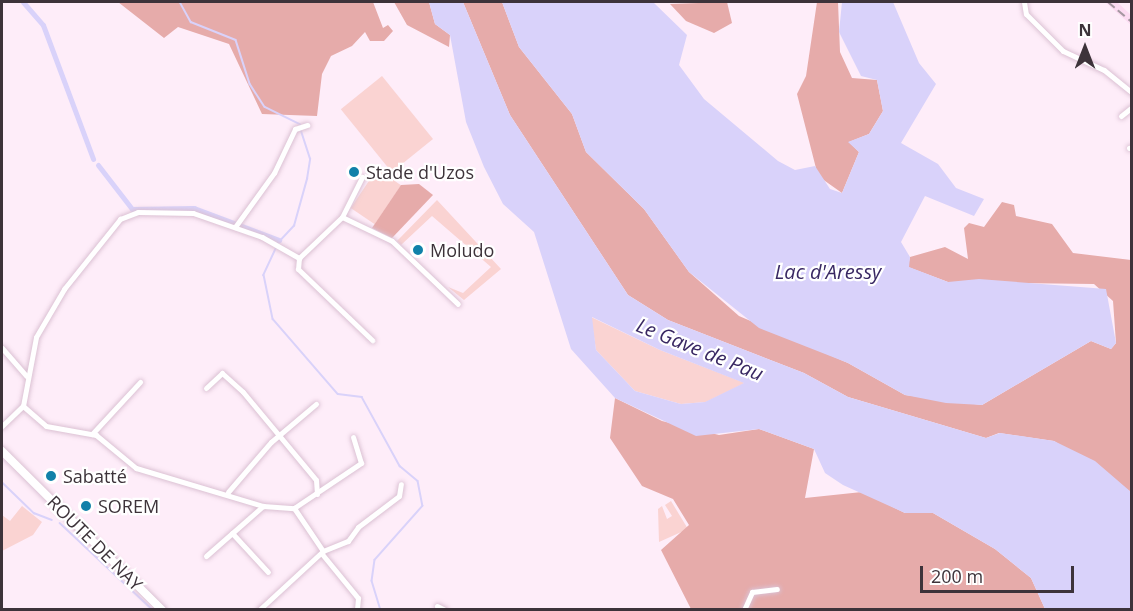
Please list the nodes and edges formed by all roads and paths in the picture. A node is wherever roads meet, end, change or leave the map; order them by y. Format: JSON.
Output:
{"nodes":[{"id":1,"x":1024,"y":2,"type":"edge"},
{"id":2,"x":1131,"y":93,"type":"edge"},
{"id":3,"x":1131,"y":107,"type":"edge"},
{"id":4,"x":1121,"y":116,"type":"dead end"},
{"id":5,"x":305,"y":126,"type":"dead end"},
{"id":6,"x":362,"y":177,"type":"dead end"},
{"id":7,"x":342,"y":217,"type":"junction"},
{"id":8,"x":237,"y":225,"type":"junction"},
{"id":9,"x":300,"y":258,"type":"junction"},
{"id":10,"x":458,"y":304,"type":"dead end"},
{"id":11,"x":372,"y":340,"type":"dead end"},
{"id":12,"x":2,"y":348,"type":"edge"},
{"id":13,"x":26,"y":376,"type":"junction"},
{"id":14,"x":140,"y":382,"type":"dead end"},
{"id":15,"x":206,"y":388,"type":"dead end"},
{"id":16,"x":316,"y":404,"type":"dead end"},
{"id":17,"x":23,"y":406,"type":"junction"},
{"id":18,"x":2,"y":426,"type":"edge"},
{"id":19,"x":92,"y":434,"type":"junction"},
{"id":20,"x":276,"y":437,"type":"junction"},
{"id":21,"x":353,"y":437,"type":"dead end"},
{"id":22,"x":2,"y":451,"type":"edge"},
{"id":23,"x":318,"y":483,"type":"junction"},
{"id":24,"x":401,"y":484,"type":"dead end"},
{"id":25,"x":330,"y":486,"type":"junction"},
{"id":26,"x":228,"y":492,"type":"junction"},
{"id":27,"x":317,"y":494,"type":"junction"},
{"id":28,"x":263,"y":506,"type":"junction"},
{"id":29,"x":294,"y":508,"type":"junction"},
{"id":30,"x":232,"y":533,"type":"junction"},
{"id":31,"x":323,"y":553,"type":"junction"},
{"id":32,"x":206,"y":556,"type":"dead end"},
{"id":33,"x":268,"y":572,"type":"dead end"},
{"id":34,"x":777,"y":589,"type":"dead end"},
{"id":35,"x":437,"y":606,"type":"dead end"},
{"id":36,"x":162,"y":609,"type":"edge"},
{"id":37,"x":259,"y":609,"type":"edge"},
{"id":38,"x":357,"y":609,"type":"edge"},
{"id":39,"x":445,"y":609,"type":"edge"},
{"id":40,"x":744,"y":609,"type":"edge"}],
"edges":[{"from":1,"to":2,"type":"street"},
{"from":3,"to":4,"type":"street"},
{"from":5,"to":8,"type":"street"},
{"from":6,"to":7,"type":"street"},
{"from":7,"to":9,"type":"street"},
{"from":7,"to":10,"type":"street"},
{"from":8,"to":9,"type":"street"},
{"from":8,"to":13,"type":"street"},
{"from":9,"to":11,"type":"street"},
{"from":12,"to":13,"type":"street"},
{"from":13,"to":17,"type":"street"},
{"from":14,"to":19,"type":"street"},
{"from":15,"to":20,"type":"street"},
{"from":16,"to":20,"type":"street"},
{"from":17,"to":18,"type":"street"},
{"from":17,"to":19,"type":"street"},
{"from":19,"to":26,"type":"street"},
{"from":20,"to":23,"type":"street"},
{"from":20,"to":26,"type":"street"},
{"from":21,"to":25,"type":"street"},
{"from":22,"to":36,"type":"main road","name":"ROUTE DE NAY"},
{"from":23,"to":25,"type":"street"},
{"from":23,"to":27,"type":"street"},
{"from":24,"to":31,"type":"street"},
{"from":25,"to":27,"type":"street"},
{"from":26,"to":28,"type":"street"},
{"from":27,"to":29,"type":"street"},
{"from":28,"to":29,"type":"street"},
{"from":28,"to":30,"type":"street"},
{"from":29,"to":31,"type":"street"},
{"from":30,"to":32,"type":"street"},
{"from":30,"to":33,"type":"street"},
{"from":31,"to":37,"type":"street"},
{"from":31,"to":38,"type":"street"},
{"from":34,"to":40,"type":"street"},
{"from":35,"to":39,"type":"street"}]}
